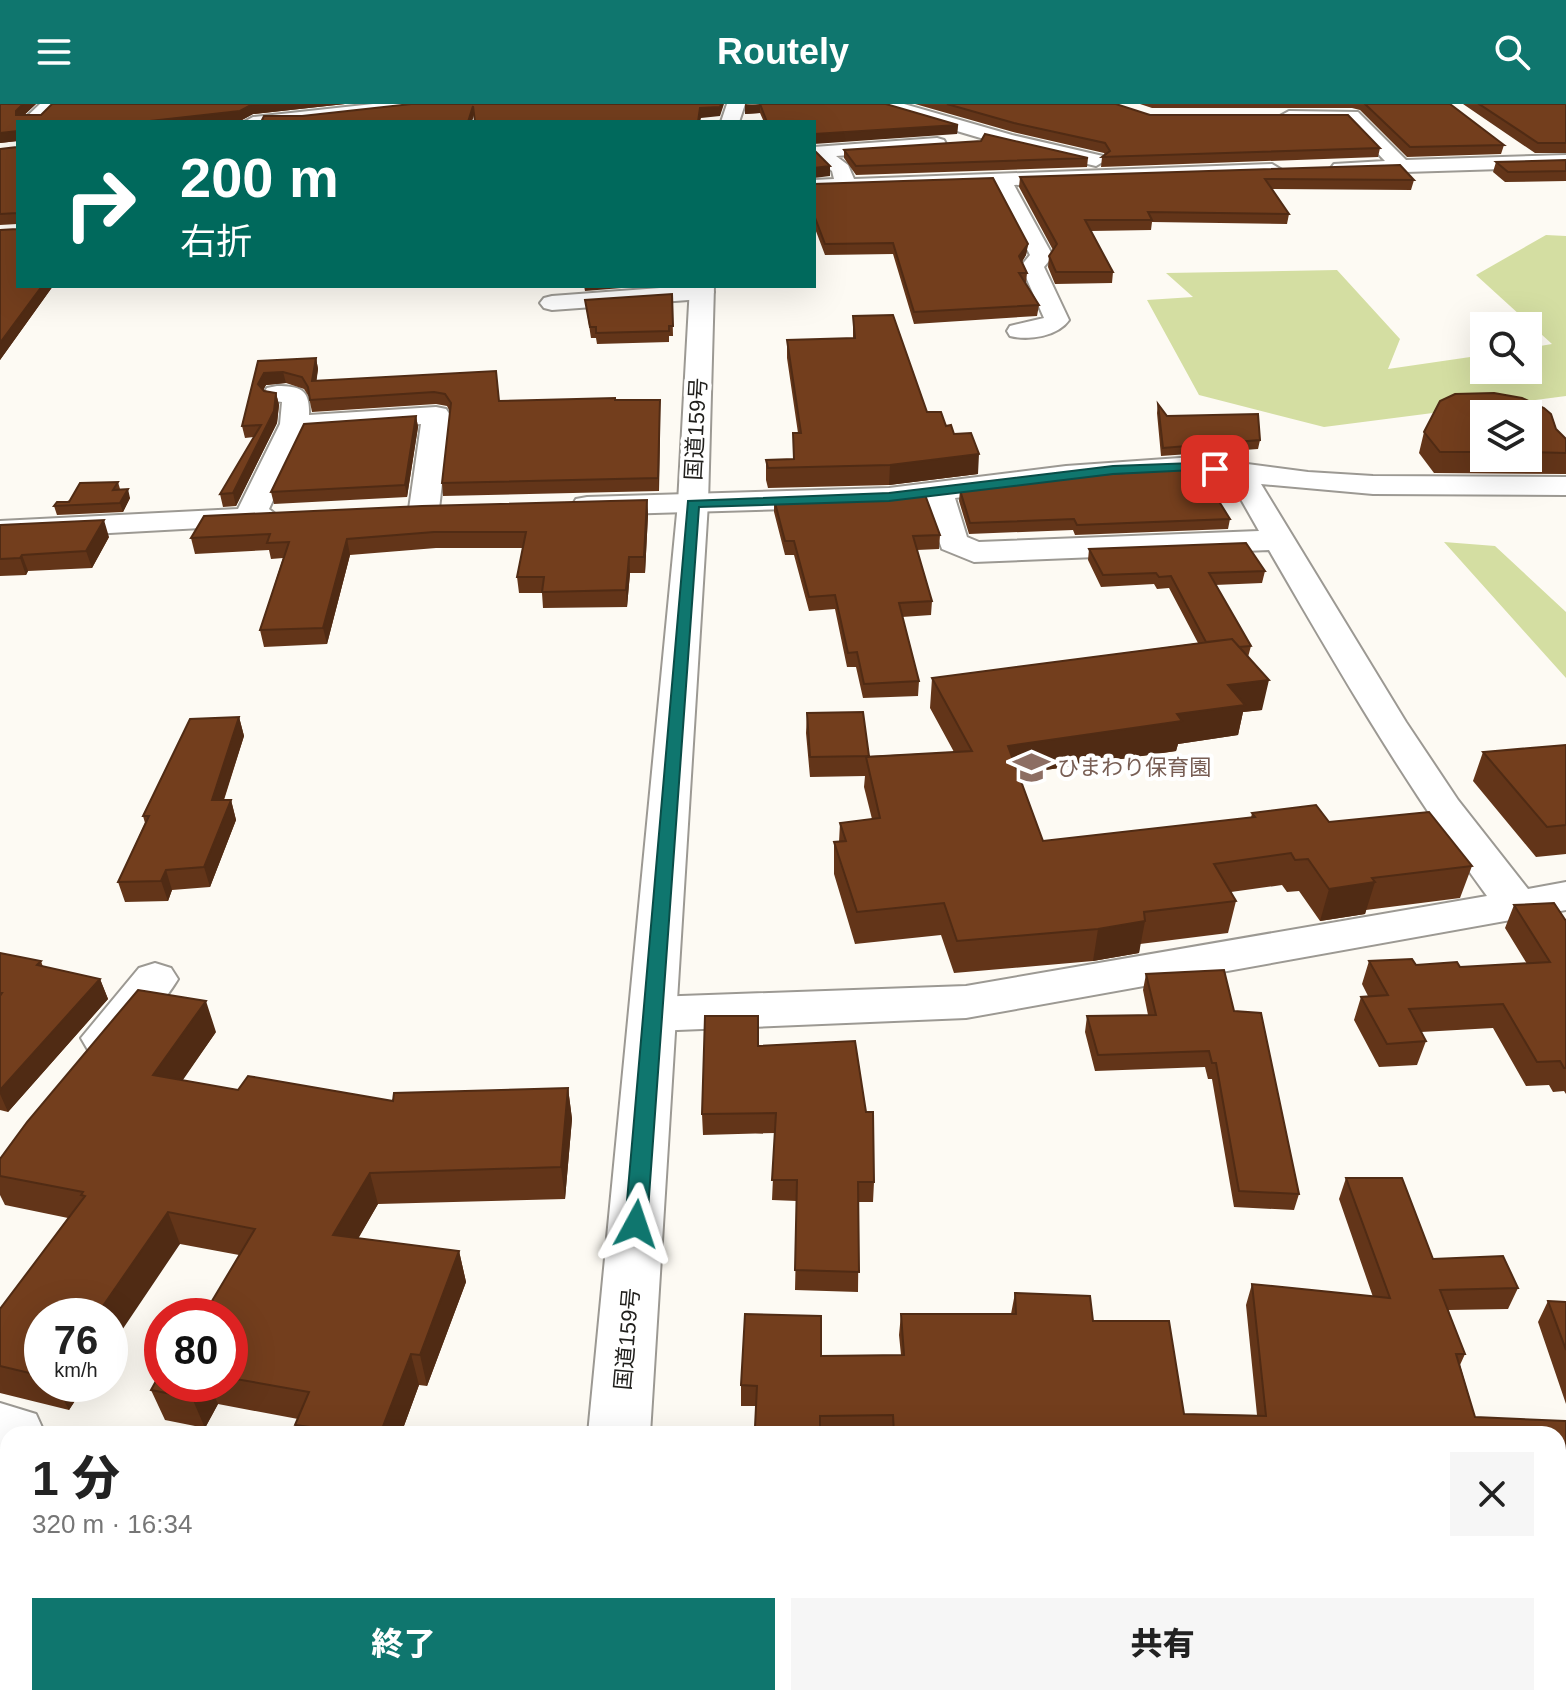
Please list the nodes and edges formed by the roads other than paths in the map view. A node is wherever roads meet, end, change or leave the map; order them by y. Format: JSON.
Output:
{"nodes":[{"id":1,"x":50,"y":104,"type":"edge"},
{"id":2,"x":423,"y":104,"type":"edge"},
{"id":3,"x":885,"y":104,"type":"edge"},
{"id":4,"x":1274,"y":116,"type":"edge"},
{"id":5,"x":32,"y":120,"type":"edge"},
{"id":6,"x":272,"y":120,"type":"edge"},
{"id":7,"x":1008,"y":140,"type":"junction"},
{"id":8,"x":1501,"y":142,"type":"edge"},
{"id":9,"x":1566,"y":161,"type":"edge"},
{"id":10,"x":1531,"y":163,"type":"junction"},
{"id":11,"x":1402,"y":167,"type":"junction"},
{"id":12,"x":1319,"y":168,"type":"edge"},
{"id":13,"x":1288,"y":169,"type":"edge"},
{"id":14,"x":1132,"y":173,"type":"junction"},
{"id":15,"x":1001,"y":179,"type":"junction"},
{"id":16,"x":846,"y":185,"type":"junction"},
{"id":17,"x":816,"y":186,"type":"edge"},
{"id":18,"x":702,"y":289,"type":"edge"},
{"id":19,"x":552,"y":303,"type":"dead end"},
{"id":20,"x":1019,"y":331,"type":"dead end"},
{"id":21,"x":277,"y":394,"type":"edge"},
{"id":22,"x":294,"y":424,"type":"junction"},
{"id":23,"x":1243,"y":472,"type":"junction"},
{"id":24,"x":1566,"y":486,"type":"edge"},
{"id":25,"x":938,"y":493,"type":"junction"},
{"id":26,"x":693,"y":503,"type":"junction"},
{"id":27,"x":560,"y":506,"type":"edge"},
{"id":28,"x":393,"y":510,"type":"edge"},
{"id":29,"x":297,"y":515,"type":"edge"},
{"id":30,"x":249,"y":518,"type":"junction"},
{"id":31,"x":0,"y":530,"type":"edge"},
{"id":32,"x":1280,"y":540,"type":"junction"},
{"id":33,"x":1566,"y":896,"type":"edge"},
{"id":34,"x":1517,"y":905,"type":"junction"},
{"id":35,"x":155,"y":979,"type":"dead end"},
{"id":36,"x":653,"y":1014,"type":"junction"},
{"id":37,"x":72,"y":1077,"type":"edge"},
{"id":38,"x":620,"y":1426,"type":"edge"}],
"edges":[{"from":1,"to":5,"type":"main road"},
{"from":2,"to":6,"type":"main road"},
{"from":3,"to":7,"type":"main road"},
{"from":4,"to":11,"type":"main road"},
{"from":7,"to":14,"type":"main road"},
{"from":7,"to":16,"type":"main road"},
{"from":8,"to":10,"type":"main road"},
{"from":9,"to":10,"type":"main road"},
{"from":10,"to":11,"type":"main road"},
{"from":11,"to":12,"type":"main road"},
{"from":13,"to":14,"type":"main road"},
{"from":14,"to":15,"type":"main road"},
{"from":15,"to":16,"type":"main road"},
{"from":15,"to":20,"type":"main road"},
{"from":16,"to":17,"type":"main road"},
{"from":18,"to":19,"type":"main road"},
{"from":18,"to":26,"type":"main road","name":"国道159号"},
{"from":21,"to":22,"type":"main road"},
{"from":22,"to":28,"type":"main road"},
{"from":22,"to":30,"type":"main road"},
{"from":23,"to":24,"type":"main road"},
{"from":23,"to":25,"type":"main road"},
{"from":23,"to":32,"type":"main road"},
{"from":25,"to":26,"type":"main road"},
{"from":25,"to":32,"type":"main road"},
{"from":26,"to":27,"type":"main road"},
{"from":26,"to":36,"type":"main road","name":"国道159号"},
{"from":29,"to":30,"type":"main road"},
{"from":30,"to":31,"type":"main road"},
{"from":32,"to":34,"type":"main road"},
{"from":33,"to":34,"type":"main road"},
{"from":34,"to":36,"type":"main road"},
{"from":35,"to":37,"type":"main road"},
{"from":36,"to":38,"type":"main road","name":"国道159号"}]}
